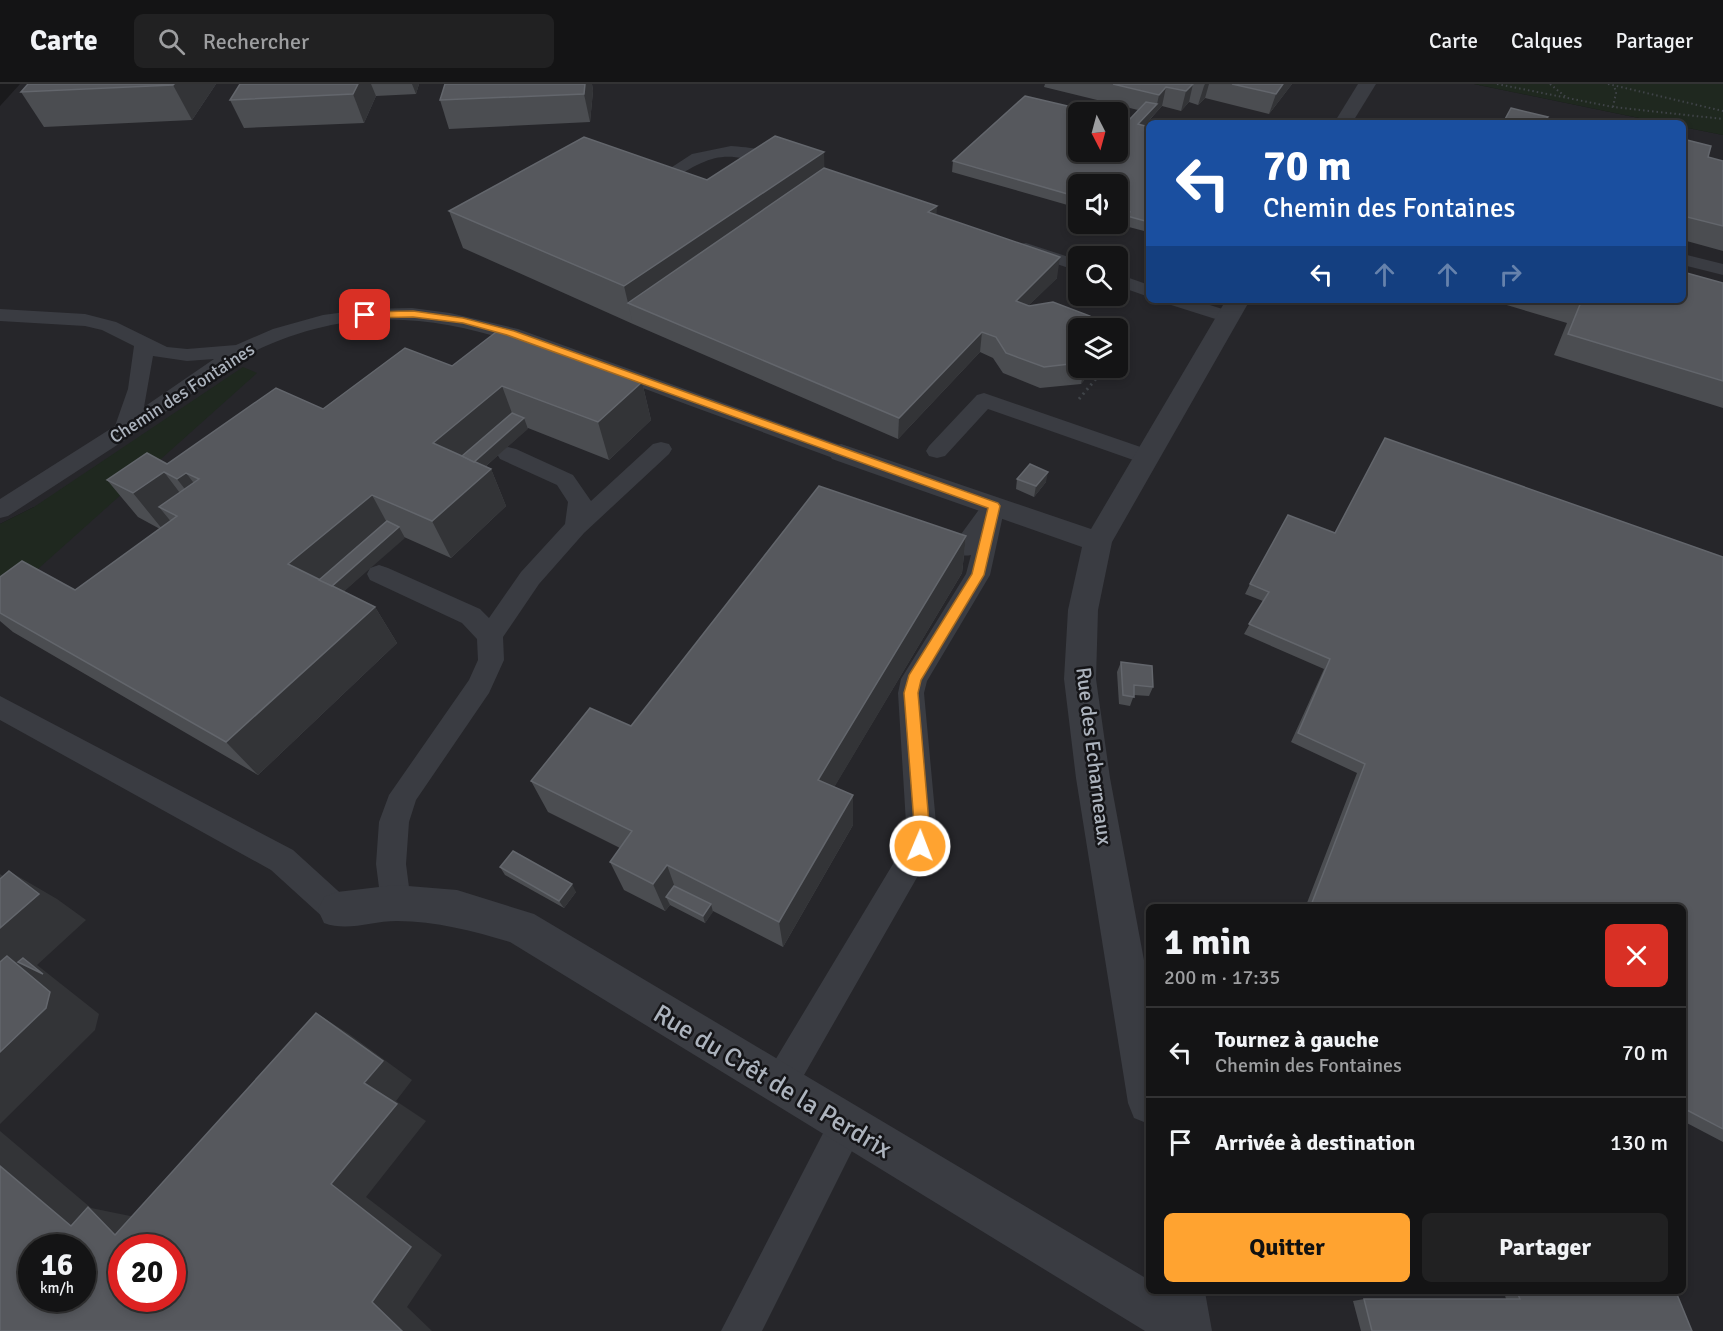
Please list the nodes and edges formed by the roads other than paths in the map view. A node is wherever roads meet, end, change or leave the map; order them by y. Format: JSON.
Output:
{"nodes":[{"id":1,"x":1367,"y":84,"type":"edge"},
{"id":2,"x":1345,"y":120,"type":"edge"},
{"id":3,"x":805,"y":170,"type":"edge"},
{"id":4,"x":657,"y":182,"type":"edge"},
{"id":5,"x":1013,"y":243,"type":"edge"},
{"id":6,"x":1686,"y":260,"type":"edge"},
{"id":7,"x":1068,"y":262,"type":"edge"},
{"id":8,"x":1723,"y":270,"type":"edge"},
{"id":9,"x":1128,"y":284,"type":"edge"},
{"id":10,"x":1146,"y":290,"type":"edge"},
{"id":11,"x":1196,"y":303,"type":"edge"},
{"id":12,"x":1233,"y":308,"type":"edge"},
{"id":13,"x":0,"y":315,"type":"edge"},
{"id":14,"x":55,"y":318,"type":"junction"},
{"id":15,"x":0,"y":334,"type":"edge"},
{"id":16,"x":144,"y":345,"type":"junction"},
{"id":17,"x":240,"y":351,"type":"junction"},
{"id":18,"x":123,"y":431,"type":"junction"},
{"id":19,"x":661,"y":449,"type":"dead end"},
{"id":20,"x":937,"y":451,"type":"dead end"},
{"id":21,"x":841,"y":453,"type":"joint"},
{"id":22,"x":508,"y":454,"type":"dead end"},
{"id":23,"x":1147,"y":457,"type":"junction"},
{"id":24,"x":994,"y":506,"type":"junction"},
{"id":25,"x":0,"y":510,"type":"edge"},
{"id":26,"x":576,"y":527,"type":"junction"},
{"id":27,"x":911,"y":529,"type":"edge"},
{"id":28,"x":1098,"y":542,"type":"junction"},
{"id":29,"x":379,"y":574,"type":"dead end"},
{"id":30,"x":490,"y":636,"type":"junction"},
{"id":31,"x":0,"y":707,"type":"edge"},
{"id":32,"x":396,"y":903,"type":"junction"},
{"id":33,"x":337,"y":910,"type":"joint"},
{"id":34,"x":780,"y":1084,"type":"junction"},
{"id":35,"x":1146,"y":1086,"type":"edge"},
{"id":36,"x":847,"y":1125,"type":"junction"},
{"id":37,"x":1186,"y":1317,"type":"edge"},
{"id":38,"x":741,"y":1331,"type":"edge"}],
"edges":[{"from":1,"to":2,"type":"street"},
{"from":3,"to":4,"type":"lane"},
{"from":5,"to":7,"type":"lane"},
{"from":6,"to":8,"type":"lane"},
{"from":9,"to":10,"type":"lane"},
{"from":11,"to":12,"type":"lane"},
{"from":12,"to":23,"type":"street","name":"Rue des Echarneaux"},
{"from":13,"to":14,"type":"lane"},
{"from":14,"to":15,"type":"lane"},
{"from":14,"to":16,"type":"lane"},
{"from":16,"to":17,"type":"lane"},
{"from":16,"to":18,"type":"lane"},
{"from":17,"to":18,"type":"lane","name":"Chemin des Fontaines"},
{"from":17,"to":21,"type":"lane","name":"Chemin des Fontaines"},
{"from":18,"to":25,"type":"lane","name":"Chemin des Fontaines"},
{"from":19,"to":26,"type":"lane"},
{"from":20,"to":23,"type":"lane"},
{"from":21,"to":24,"type":"street","name":"Chemin des Fontaines"},
{"from":22,"to":26,"type":"lane"},
{"from":23,"to":28,"type":"street","name":"Rue des Echarneaux"},
{"from":24,"to":27,"type":"lane"},
{"from":24,"to":28,"type":"street","name":"Chemin des Fontaines"},
{"from":24,"to":34,"type":"lane"},
{"from":26,"to":30,"type":"lane"},
{"from":28,"to":35,"type":"street","name":"Rue des Echarneaux"},
{"from":29,"to":30,"type":"lane"},
{"from":30,"to":32,"type":"lane"},
{"from":31,"to":33,"type":"lane"},
{"from":32,"to":33,"type":"street","name":"Rue du Crêt de la Perdrix"},
{"from":32,"to":34,"type":"street","name":"Rue du Crêt de la Perdrix"},
{"from":34,"to":36,"type":"street","name":"Rue du Crêt de la Perdrix"},
{"from":36,"to":37,"type":"street","name":"Rue du Crêt de la Perdrix"},
{"from":36,"to":38,"type":"lane"}]}
